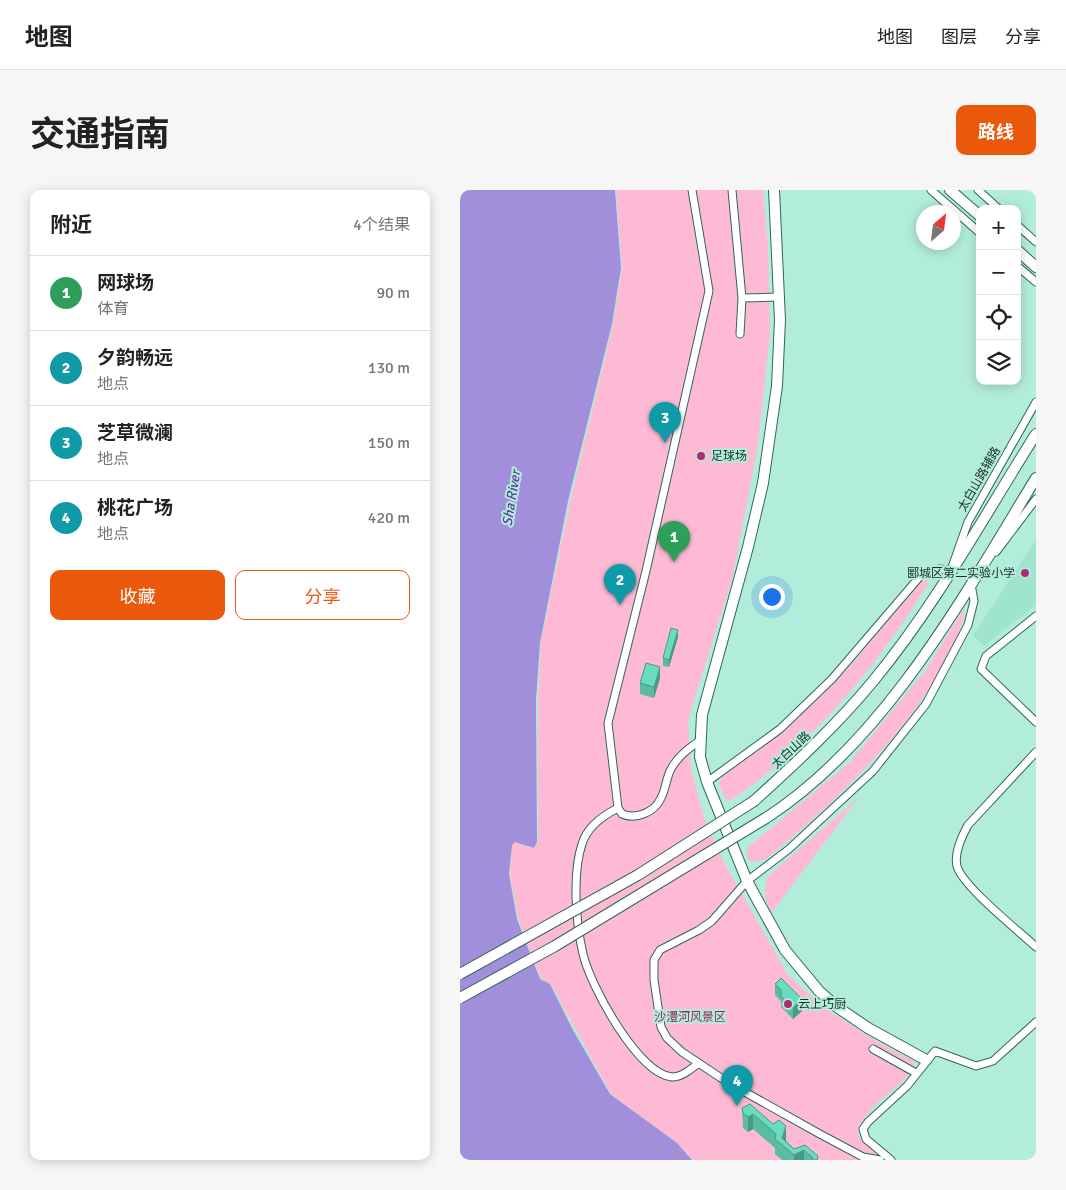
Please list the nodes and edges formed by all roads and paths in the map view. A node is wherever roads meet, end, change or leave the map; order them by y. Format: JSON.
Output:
{"nodes":[{"id":1,"x":692,"y":190,"type":"edge"},
{"id":2,"x":732,"y":190,"type":"edge"},
{"id":3,"x":774,"y":190,"type":"edge"},
{"id":4,"x":931,"y":190,"type":"edge"},
{"id":5,"x":950,"y":190,"type":"edge"},
{"id":6,"x":978,"y":190,"type":"edge"},
{"id":7,"x":995,"y":205,"type":"edge"},
{"id":8,"x":976,"y":213,"type":"edge"},
{"id":9,"x":976,"y":229,"type":"edge"},
{"id":10,"x":1021,"y":229,"type":"edge"},
{"id":11,"x":1036,"y":242,"type":"edge"},
{"id":12,"x":1021,"y":254,"type":"edge"},
{"id":13,"x":1036,"y":267,"type":"edge"},
{"id":14,"x":1021,"y":269,"type":"edge"},
{"id":15,"x":1036,"y":282,"type":"edge"},
{"id":16,"x":779,"y":297,"type":"junction"},
{"id":17,"x":742,"y":298,"type":"junction"},
{"id":18,"x":740,"y":334,"type":"dead end"},
{"id":19,"x":1036,"y":402,"type":"edge"},
{"id":20,"x":1036,"y":434,"type":"edge"},
{"id":21,"x":1036,"y":478,"type":"edge"},
{"id":22,"x":1036,"y":499,"type":"edge"},
{"id":23,"x":951,"y":570,"type":"junction"},
{"id":24,"x":971,"y":584,"type":"junction"},
{"id":25,"x":1036,"y":616,"type":"edge"},
{"id":26,"x":1036,"y":722,"type":"edge"},
{"id":27,"x":701,"y":740,"type":"junction"},
{"id":28,"x":1036,"y":752,"type":"edge"},
{"id":29,"x":706,"y":782,"type":"junction"},
{"id":30,"x":618,"y":808,"type":"junction"},
{"id":31,"x":747,"y":881,"type":"junction"},
{"id":32,"x":1036,"y":946,"type":"edge"},
{"id":33,"x":460,"y":974,"type":"edge"},
{"id":34,"x":460,"y":998,"type":"edge"},
{"id":35,"x":1036,"y":1022,"type":"edge"},
{"id":36,"x":873,"y":1049,"type":"dead end"},
{"id":37,"x":926,"y":1060,"type":"junction"},
{"id":38,"x":699,"y":1063,"type":"junction"},
{"id":39,"x":916,"y":1073,"type":"junction"},
{"id":40,"x":880,"y":1160,"type":"edge"},
{"id":41,"x":891,"y":1160,"type":"edge"}],
"edges":[{"from":1,"to":30,"type":"street"},
{"from":2,"to":17,"type":"street"},
{"from":3,"to":16,"type":"main road"},
{"from":4,"to":9,"type":"street"},
{"from":5,"to":8,"type":"main road"},
{"from":6,"to":7,"type":"street"},
{"from":10,"to":11,"type":"street"},
{"from":12,"to":13,"type":"main road"},
{"from":14,"to":15,"type":"street"},
{"from":16,"to":17,"type":"street"},
{"from":16,"to":27,"type":"main road"},
{"from":17,"to":18,"type":"street"},
{"from":19,"to":23,"type":"street","name":"太白山路辅路"},
{"from":20,"to":23,"type":"main road","name":"太白山路"},
{"from":21,"to":24,"type":"main road"},
{"from":22,"to":24,"type":"street"},
{"from":23,"to":29,"type":"street"},
{"from":23,"to":33,"type":"main road","name":"太白山路","bridge":true},
{"from":24,"to":31,"type":"street"},
{"from":24,"to":34,"type":"main road","bridge":true},
{"from":25,"to":26,"type":"street"},
{"from":27,"to":29,"type":"main road"},
{"from":27,"to":30,"type":"street"},
{"from":28,"to":32,"type":"street"},
{"from":29,"to":31,"type":"main road"},
{"from":30,"to":38,"type":"street"},
{"from":31,"to":37,"type":"main road"},
{"from":31,"to":38,"type":"street"},
{"from":35,"to":37,"type":"street"},
{"from":36,"to":39,"type":"street"},
{"from":37,"to":39,"type":"street"},
{"from":38,"to":40,"type":"street"},
{"from":39,"to":41,"type":"street"}]}
